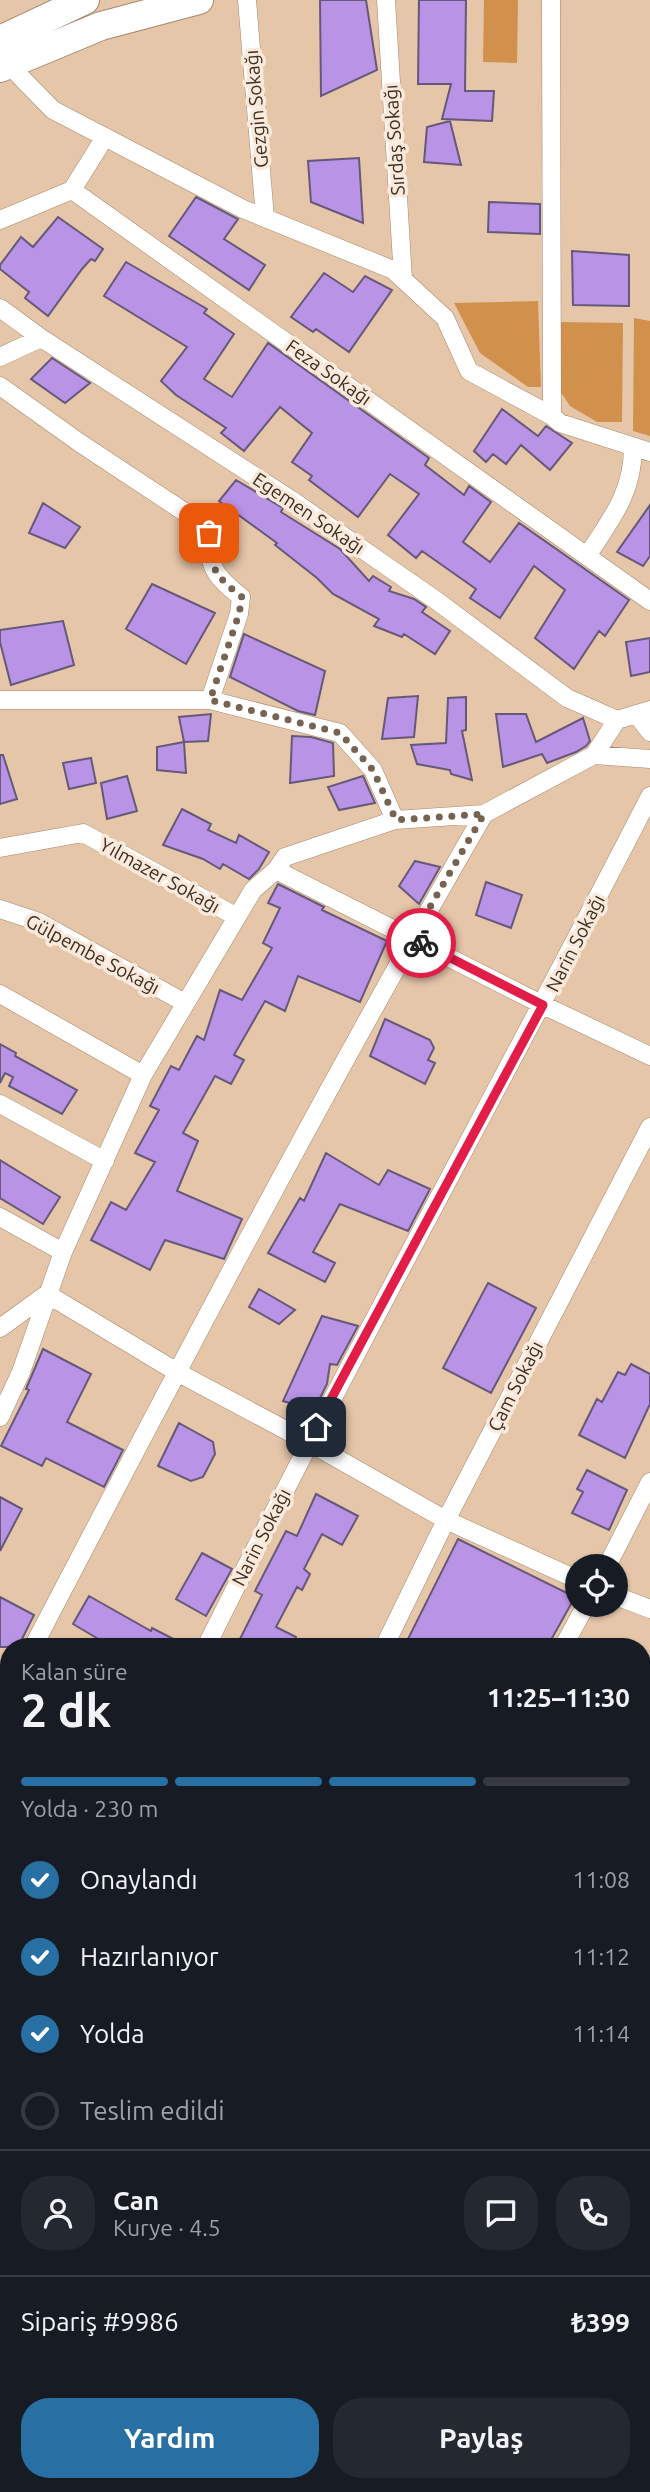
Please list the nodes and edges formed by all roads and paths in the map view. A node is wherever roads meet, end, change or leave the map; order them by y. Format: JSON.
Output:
{"nodes":[{"id":1,"x":85,"y":0,"type":"edge"},
{"id":2,"x":199,"y":0,"type":"edge"},
{"id":3,"x":247,"y":0,"type":"edge"},
{"id":4,"x":386,"y":0,"type":"edge"},
{"id":5,"x":551,"y":0,"type":"edge"},
{"id":6,"x":3,"y":58,"type":"edge"},
{"id":7,"x":105,"y":136,"type":"junction"},
{"id":8,"x":72,"y":190,"type":"junction"},
{"id":9,"x":265,"y":218,"type":"junction"},
{"id":10,"x":0,"y":220,"type":"edge"},
{"id":11,"x":403,"y":279,"type":"junction"},
{"id":12,"x":0,"y":308,"type":"edge"},
{"id":13,"x":41,"y":338,"type":"junction"},
{"id":14,"x":0,"y":357,"type":"edge"},
{"id":15,"x":0,"y":386,"type":"edge"},
{"id":16,"x":552,"y":416,"type":"junction"},
{"id":17,"x":641,"y":449,"type":"edge"},
{"id":18,"x":587,"y":556,"type":"junction"},
{"id":19,"x":650,"y":601,"type":"edge"},
{"id":20,"x":0,"y":700,"type":"edge"},
{"id":21,"x":210,"y":700,"type":"junction"},
{"id":22,"x":643,"y":712,"type":"edge"},
{"id":23,"x":617,"y":720,"type":"junction"},
{"id":24,"x":650,"y":732,"type":"edge"},
{"id":25,"x":594,"y":755,"type":"junction"},
{"id":26,"x":650,"y":759,"type":"edge"},
{"id":27,"x":650,"y":796,"type":"edge"},
{"id":28,"x":484,"y":814,"type":"junction"},
{"id":29,"x":396,"y":820,"type":"junction"},
{"id":30,"x":0,"y":849,"type":"edge"},
{"id":31,"x":276,"y":870,"type":"junction"},
{"id":32,"x":0,"y":909,"type":"edge"},
{"id":33,"x":237,"y":917,"type":"junction"},
{"id":34,"x":412,"y":938,"type":"junction"},
{"id":35,"x":0,"y":994,"type":"edge"},
{"id":36,"x":185,"y":1003,"type":"junction"},
{"id":37,"x":543,"y":1005,"type":"junction"},
{"id":38,"x":650,"y":1056,"type":"edge"},
{"id":39,"x":143,"y":1075,"type":"junction"},
{"id":40,"x":0,"y":1104,"type":"edge"},
{"id":41,"x":650,"y":1126,"type":"edge"},
{"id":42,"x":105,"y":1161,"type":"junction"},
{"id":43,"x":0,"y":1217,"type":"edge"},
{"id":44,"x":63,"y":1252,"type":"junction"},
{"id":45,"x":47,"y":1294,"type":"junction"},
{"id":46,"x":0,"y":1328,"type":"edge"},
{"id":47,"x":177,"y":1372,"type":"junction"},
{"id":48,"x":0,"y":1417,"type":"edge"},
{"id":49,"x":308,"y":1442,"type":"junction"},
{"id":50,"x":650,"y":1482,"type":"edge"},
{"id":51,"x":446,"y":1520,"type":"junction"},
{"id":52,"x":613,"y":1554,"type":"edge"},
{"id":53,"x":565,"y":1574,"type":"edge"},
{"id":54,"x":628,"y":1601,"type":"edge"},
{"id":55,"x":650,"y":1609,"type":"edge"},
{"id":56,"x":579,"y":1617,"type":"edge"},
{"id":57,"x":38,"y":1638,"type":"edge"},
{"id":58,"x":210,"y":1638,"type":"edge"},
{"id":59,"x":388,"y":1638,"type":"edge"},
{"id":60,"x":568,"y":1638,"type":"edge"}],
"edges":[{"from":1,"to":6,"type":"main road"},
{"from":2,"to":6,"type":"main road"},
{"from":3,"to":9,"type":"street","name":"Gezgin Sokağı"},
{"from":4,"to":11,"type":"street","name":"Sırdaş Sokağı"},
{"from":5,"to":16,"type":"street"},
{"from":6,"to":7,"type":"street"},
{"from":7,"to":8,"type":"street"},
{"from":7,"to":9,"type":"street"},
{"from":8,"to":10,"type":"street"},
{"from":8,"to":18,"type":"street","name":"Feza Sokağı"},
{"from":9,"to":11,"type":"street"},
{"from":11,"to":16,"type":"street"},
{"from":12,"to":13,"type":"street","name":"Egemen Sokağı"},
{"from":13,"to":14,"type":"street"},
{"from":13,"to":23,"type":"street","name":"Egemen Sokağı"},
{"from":15,"to":21,"type":"street"},
{"from":16,"to":17,"type":"street"},
{"from":17,"to":18,"type":"street"},
{"from":18,"to":19,"type":"street","name":"Feza Sokağı"},
{"from":20,"to":21,"type":"street"},
{"from":21,"to":29,"type":"street"},
{"from":22,"to":23,"type":"street"},
{"from":22,"to":24,"type":"street"},
{"from":23,"to":25,"type":"street"},
{"from":25,"to":26,"type":"street"},
{"from":25,"to":28,"type":"street"},
{"from":27,"to":37,"type":"street","name":"Narin Sokağı"},
{"from":28,"to":29,"type":"street"},
{"from":28,"to":34,"type":"street"},
{"from":29,"to":31,"type":"street"},
{"from":30,"to":33,"type":"street","name":"Yılmazer Sokağı"},
{"from":31,"to":33,"type":"street"},
{"from":31,"to":34,"type":"street"},
{"from":32,"to":36,"type":"street","name":"Gülpembe Sokağı"},
{"from":33,"to":36,"type":"street"},
{"from":34,"to":37,"type":"street"},
{"from":34,"to":47,"type":"street"},
{"from":35,"to":39,"type":"street"},
{"from":36,"to":39,"type":"street"},
{"from":37,"to":38,"type":"street"},
{"from":37,"to":49,"type":"street","name":"Narin Sokağı"},
{"from":39,"to":42,"type":"street"},
{"from":40,"to":42,"type":"street"},
{"from":41,"to":51,"type":"street","name":"Çam Sokağı"},
{"from":42,"to":44,"type":"street"},
{"from":43,"to":44,"type":"street"},
{"from":44,"to":45,"type":"street"},
{"from":45,"to":46,"type":"street"},
{"from":45,"to":47,"type":"street"},
{"from":45,"to":48,"type":"street"},
{"from":47,"to":49,"type":"street"},
{"from":47,"to":57,"type":"street"},
{"from":49,"to":51,"type":"street"},
{"from":49,"to":58,"type":"street","name":"Narin Sokağı"},
{"from":50,"to":52,"type":"street"},
{"from":51,"to":53,"type":"street"},
{"from":51,"to":59,"type":"street","name":"Çam Sokağı"},
{"from":54,"to":55,"type":"street"},
{"from":56,"to":60,"type":"street"}]}
